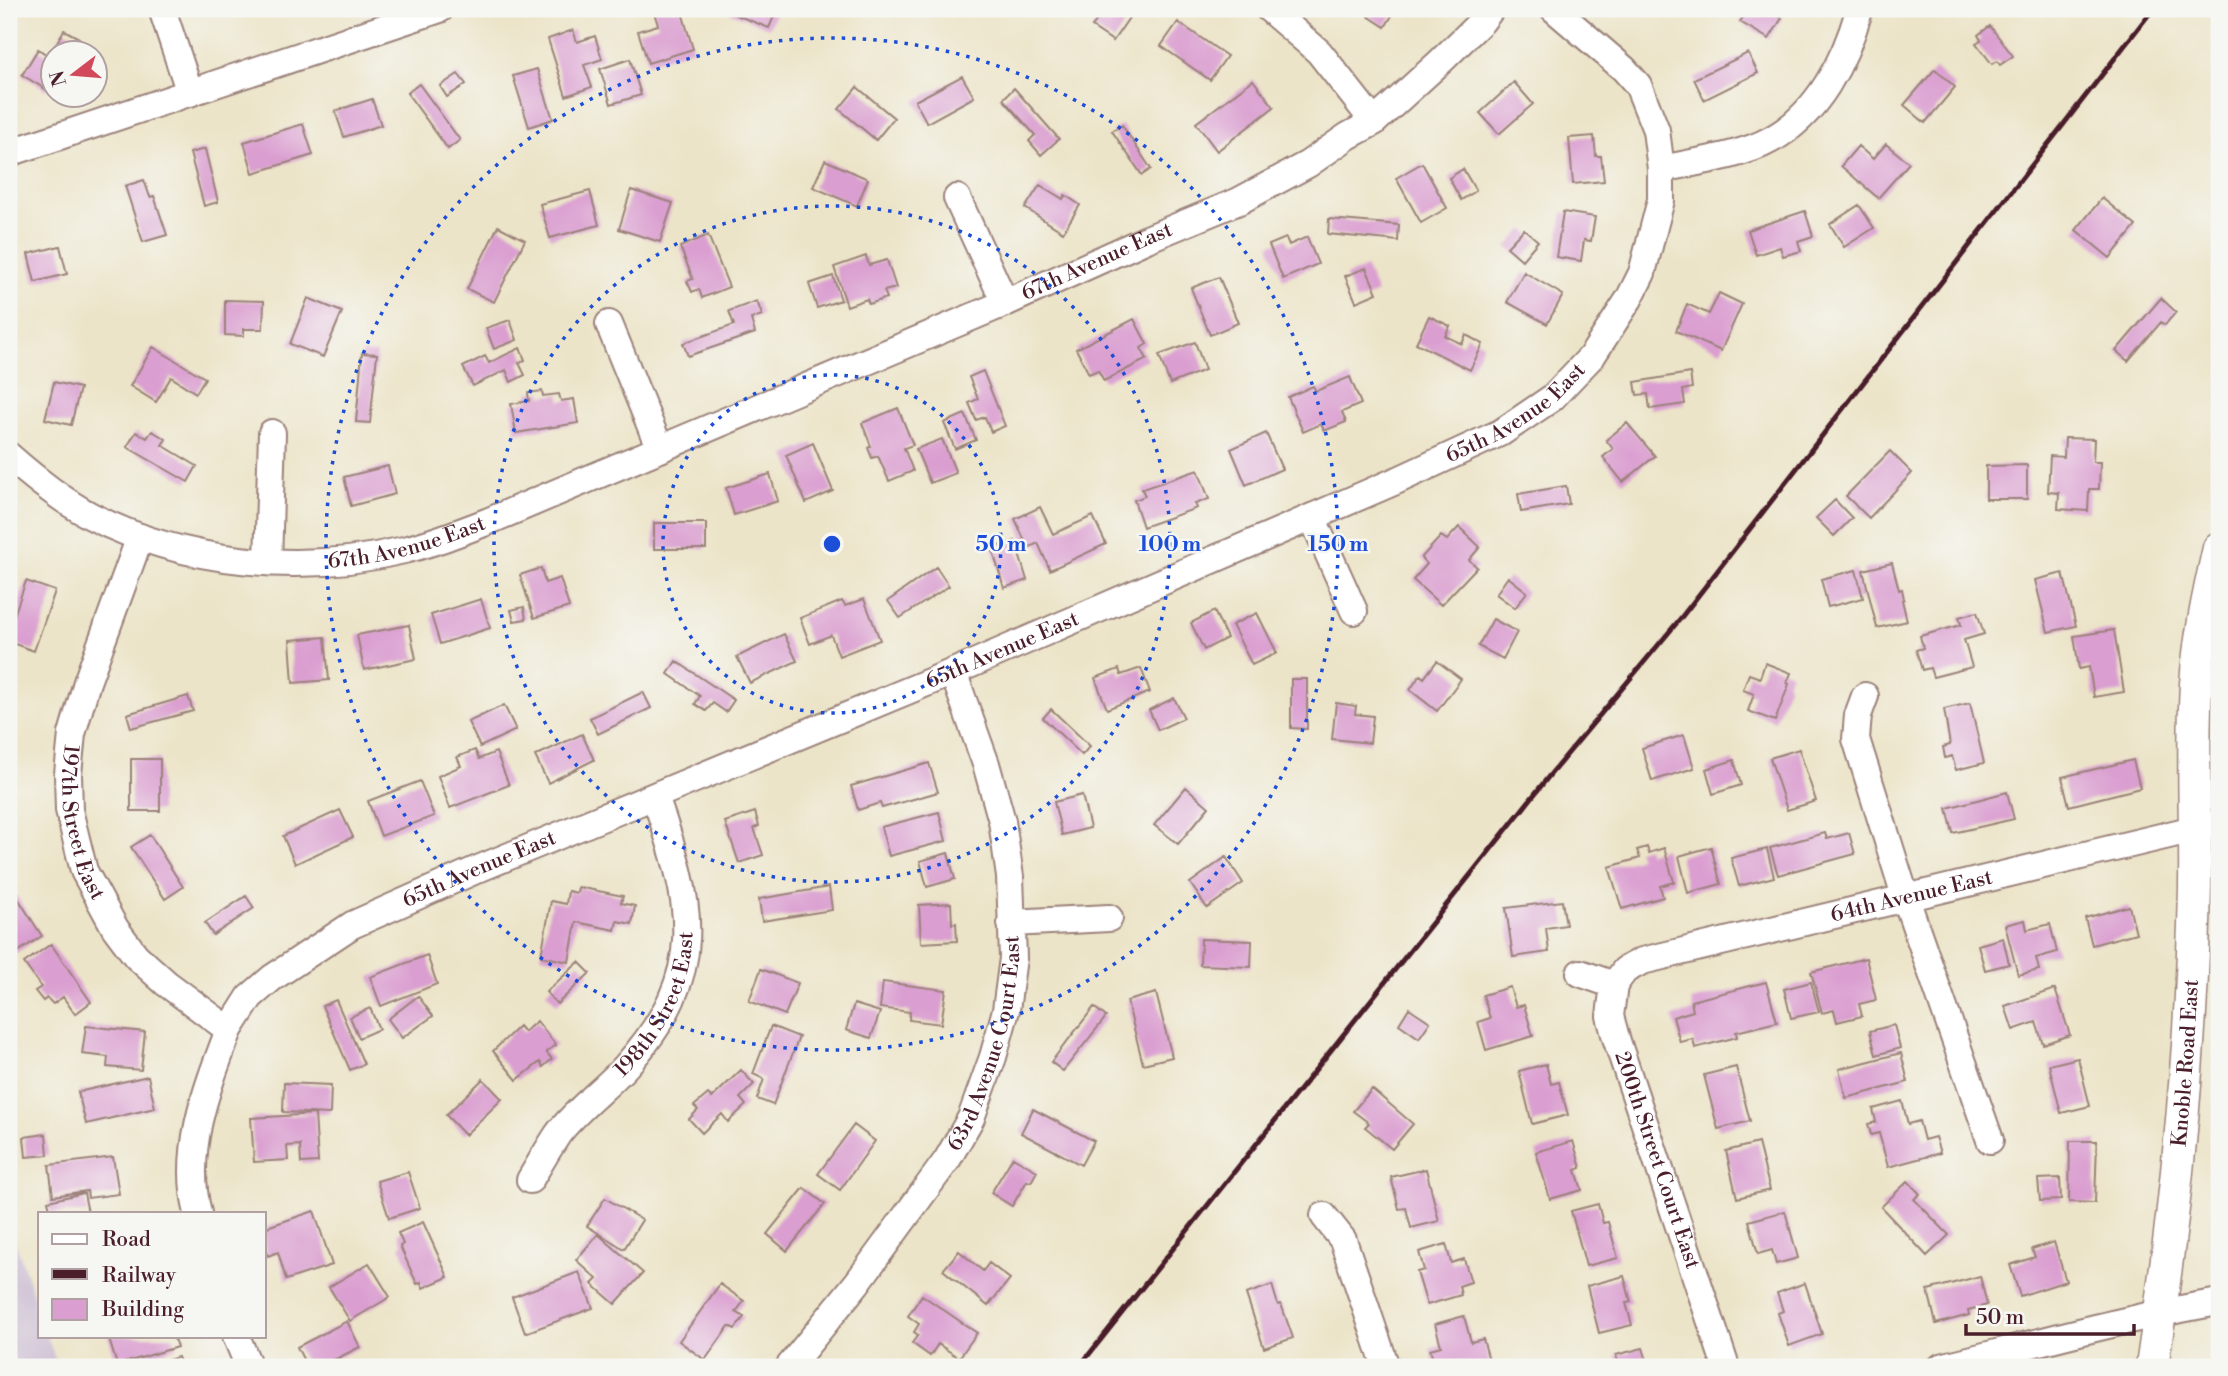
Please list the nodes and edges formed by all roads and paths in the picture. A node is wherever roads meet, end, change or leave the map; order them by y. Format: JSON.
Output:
{"nodes":[{"id":1,"x":162,"y":9,"type":"edge"},
{"id":2,"x":440,"y":9,"type":"edge"},
{"id":3,"x":1269,"y":9,"type":"edge"},
{"id":4,"x":1491,"y":9,"type":"edge"},
{"id":5,"x":1554,"y":9,"type":"edge"},
{"id":6,"x":1858,"y":10,"type":"edge"},
{"id":7,"x":190,"y":93,"type":"junction"},
{"id":8,"x":1374,"y":122,"type":"junction"},
{"id":9,"x":9,"y":153,"type":"edge"},
{"id":10,"x":1661,"y":169,"type":"junction"},
{"id":11,"x":957,"y":198,"type":"dead end"},
{"id":12,"x":1005,"y":303,"type":"junction"},
{"id":13,"x":609,"y":324,"type":"dead end"},
{"id":14,"x":272,"y":433,"type":"dead end"},
{"id":15,"x":660,"y":449,"type":"junction"},
{"id":16,"x":9,"y":456,"type":"edge"},
{"id":17,"x":1312,"y":517,"type":"junction"},
{"id":18,"x":140,"y":537,"type":"junction"},
{"id":19,"x":2219,"y":548,"type":"edge"},
{"id":20,"x":268,"y":562,"type":"junction"},
{"id":21,"x":1354,"y":611,"type":"dead end"},
{"id":22,"x":953,"y":672,"type":"junction"},
{"id":23,"x":1866,"y":696,"type":"dead end"},
{"id":24,"x":655,"y":797,"type":"junction"},
{"id":25,"x":2207,"y":826,"type":"edge"},
{"id":26,"x":1906,"y":899,"type":"junction"},
{"id":27,"x":1109,"y":918,"type":"dead end"},
{"id":28,"x":1011,"y":923,"type":"junction"},
{"id":29,"x":1580,"y":973,"type":"dead end"},
{"id":30,"x":1614,"y":985,"type":"junction"},
{"id":31,"x":229,"y":1030,"type":"junction"},
{"id":32,"x":1990,"y":1140,"type":"dead end"},
{"id":33,"x":530,"y":1180,"type":"dead end"},
{"id":34,"x":198,"y":1212,"type":"edge"},
{"id":35,"x":1324,"y":1216,"type":"dead end"},
{"id":36,"x":2219,"y":1303,"type":"edge"},
{"id":37,"x":2160,"y":1312,"type":"junction"},
{"id":38,"x":237,"y":1338,"type":"edge"},
{"id":39,"x":249,"y":1367,"type":"edge"},
{"id":40,"x":789,"y":1367,"type":"edge"},
{"id":41,"x":1386,"y":1367,"type":"edge"},
{"id":42,"x":1726,"y":1367,"type":"edge"},
{"id":43,"x":1941,"y":1367,"type":"edge"},
{"id":44,"x":2152,"y":1367,"type":"edge"}],
"edges":[{"from":1,"to":7,"type":"street"},
{"from":2,"to":7,"type":"street"},
{"from":3,"to":8,"type":"street"},
{"from":4,"to":8,"type":"street","name":"67th Avenue East"},
{"from":5,"to":10,"type":"street","name":"65th Avenue East"},
{"from":6,"to":10,"type":"street"},
{"from":7,"to":9,"type":"street"},
{"from":8,"to":12,"type":"street","name":"67th Avenue East"},
{"from":10,"to":17,"type":"street","name":"65th Avenue East"},
{"from":11,"to":12,"type":"street"},
{"from":12,"to":15,"type":"street","name":"67th Avenue East"},
{"from":13,"to":15,"type":"street"},
{"from":14,"to":20,"type":"street"},
{"from":15,"to":20,"type":"street","name":"67th Avenue East"},
{"from":16,"to":18,"type":"street"},
{"from":17,"to":21,"type":"street"},
{"from":17,"to":22,"type":"street","name":"65th Avenue East"},
{"from":18,"to":20,"type":"street","name":"67th Avenue East"},
{"from":18,"to":31,"type":"street","name":"197th Street East"},
{"from":19,"to":25,"type":"street","name":"Knoble Road East"},
{"from":22,"to":24,"type":"street","name":"65th Avenue East"},
{"from":22,"to":28,"type":"street","name":"63rd Avenue Court East"},
{"from":23,"to":26,"type":"street"},
{"from":24,"to":31,"type":"street","name":"65th Avenue East"},
{"from":24,"to":33,"type":"street","name":"198th Street East"},
{"from":25,"to":26,"type":"street","name":"64th Avenue East"},
{"from":25,"to":37,"type":"street","name":"Knoble Road East"},
{"from":26,"to":30,"type":"street","name":"64th Avenue East"},
{"from":26,"to":32,"type":"street"},
{"from":27,"to":28,"type":"street"},
{"from":28,"to":40,"type":"street","name":"63rd Avenue Court East"},
{"from":29,"to":30,"type":"street"},
{"from":30,"to":42,"type":"street","name":"200th Street Court East"},
{"from":31,"to":34,"type":"street"},
{"from":35,"to":41,"type":"street"},
{"from":36,"to":37,"type":"street"},
{"from":37,"to":43,"type":"street"},
{"from":37,"to":44,"type":"street","name":"Knoble Road East"},
{"from":38,"to":39,"type":"street"}]}
